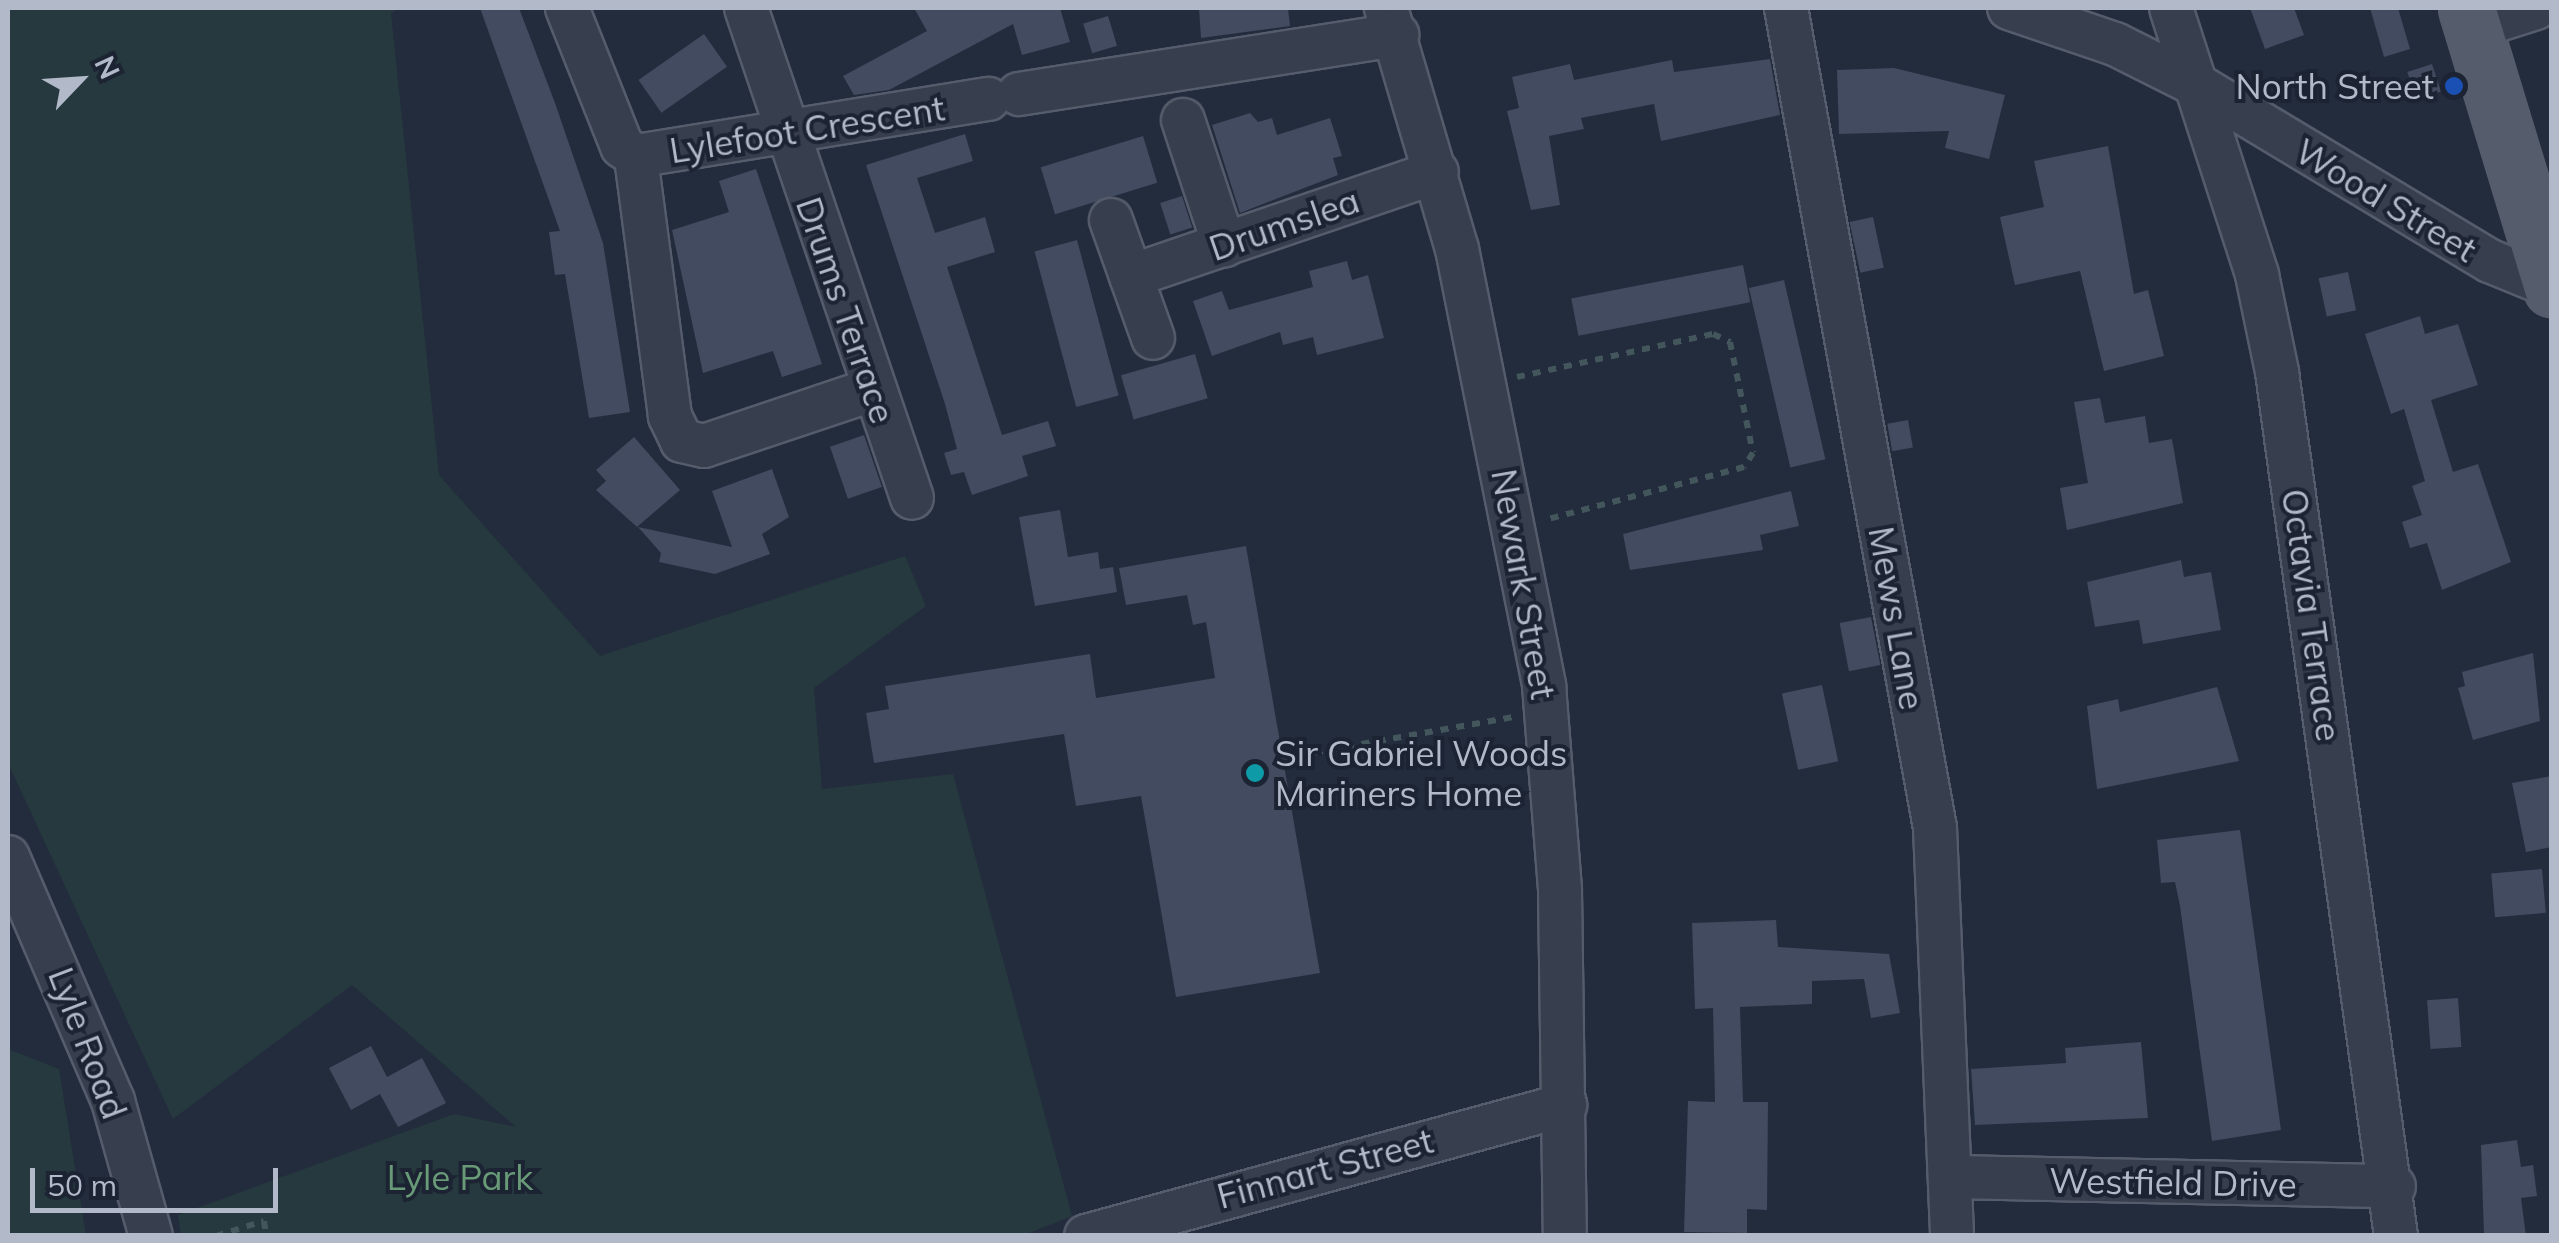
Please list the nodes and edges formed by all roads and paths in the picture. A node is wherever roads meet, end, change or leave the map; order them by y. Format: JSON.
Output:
{"nodes":[{"id":1,"x":567,"y":8,"type":"edge"},
{"id":2,"x":746,"y":8,"type":"edge"},
{"id":3,"x":1786,"y":8,"type":"edge"},
{"id":4,"x":2009,"y":8,"type":"edge"},
{"id":5,"x":2171,"y":8,"type":"edge"},
{"id":6,"x":2536,"y":8,"type":"edge"},
{"id":7,"x":1400,"y":16,"type":"edge"},
{"id":8,"x":2470,"y":18,"type":"edge"},
{"id":9,"x":2197,"y":85,"type":"junction"},
{"id":10,"x":1183,"y":120,"type":"dead end"},
{"id":11,"x":784,"y":136,"type":"junction"},
{"id":12,"x":636,"y":156,"type":"junction"},
{"id":13,"x":1437,"y":172,"type":"junction"},
{"id":14,"x":1111,"y":220,"type":"dead end"},
{"id":15,"x":1224,"y":245,"type":"junction"},
{"id":16,"x":1131,"y":276,"type":"junction"},
{"id":17,"x":2551,"y":287,"type":"edge"},
{"id":18,"x":1153,"y":338,"type":"dead end"},
{"id":19,"x":1486,"y":384,"type":"junction"},
{"id":20,"x":874,"y":389,"type":"junction"},
{"id":21,"x":912,"y":498,"type":"dead end"},
{"id":22,"x":1515,"y":528,"type":"junction"},
{"id":23,"x":1547,"y":710,"type":"junction"},
{"id":24,"x":1283,"y":758,"type":"dead end"},
{"id":25,"x":9,"y":861,"type":"edge"},
{"id":26,"x":1565,"y":1105,"type":"junction"},
{"id":27,"x":1952,"y":1177,"type":"junction"},
{"id":28,"x":2394,"y":1186,"type":"junction"},
{"id":29,"x":151,"y":1236,"type":"edge"},
{"id":30,"x":216,"y":1236,"type":"edge"},
{"id":31,"x":266,"y":1236,"type":"edge"},
{"id":32,"x":1086,"y":1236,"type":"edge"},
{"id":33,"x":1564,"y":1236,"type":"edge"},
{"id":34,"x":1952,"y":1236,"type":"edge"},
{"id":35,"x":2396,"y":1236,"type":"edge"}],
"edges":[{"from":1,"to":12,"type":"street"},
{"from":2,"to":11,"type":"street","name":"Drums Terrace"},
{"from":3,"to":27,"type":"street","name":"Mews Lane"},
{"from":4,"to":9,"type":"street","name":"Wood Street"},
{"from":5,"to":9,"type":"street","name":"Octavia Terrace"},
{"from":6,"to":8,"type":"street"},
{"from":7,"to":11,"type":"street","name":"Lylefoot Crescent"},
{"from":7,"to":13,"type":"street","name":"Newark Street"},
{"from":8,"to":17,"type":"main road"},
{"from":9,"to":17,"type":"street","name":"Wood Street"},
{"from":9,"to":28,"type":"street","name":"Octavia Terrace"},
{"from":10,"to":15,"type":"street"},
{"from":11,"to":12,"type":"street","name":"Lylefoot Crescent"},
{"from":11,"to":20,"type":"street","name":"Drums Terrace"},
{"from":12,"to":20,"type":"street","name":"Lylefoot Crescent"},
{"from":13,"to":15,"type":"street","name":"Drumslea"},
{"from":13,"to":19,"type":"street","name":"Newark Street"},
{"from":14,"to":16,"type":"street"},
{"from":15,"to":16,"type":"street","name":"Drumslea"},
{"from":16,"to":18,"type":"street"},
{"from":19,"to":22,"type":"street","name":"Newark Street"},
{"from":19,"to":22,"type":"path"},
{"from":20,"to":21,"type":"street","name":"Drums Terrace"},
{"from":22,"to":23,"type":"street","name":"Newark Street"},
{"from":23,"to":24,"type":"path"},
{"from":23,"to":26,"type":"street","name":"Newark Street"},
{"from":25,"to":29,"type":"street","name":"Lyle Road"},
{"from":26,"to":32,"type":"street","name":"Finnart Street"},
{"from":26,"to":33,"type":"street","name":"Newark Street"},
{"from":27,"to":28,"type":"street","name":"Westfield Drive"},
{"from":27,"to":34,"type":"street","name":"Mews Lane"},
{"from":28,"to":35,"type":"street","name":"Octavia Terrace"},
{"from":30,"to":31,"type":"path"}]}
